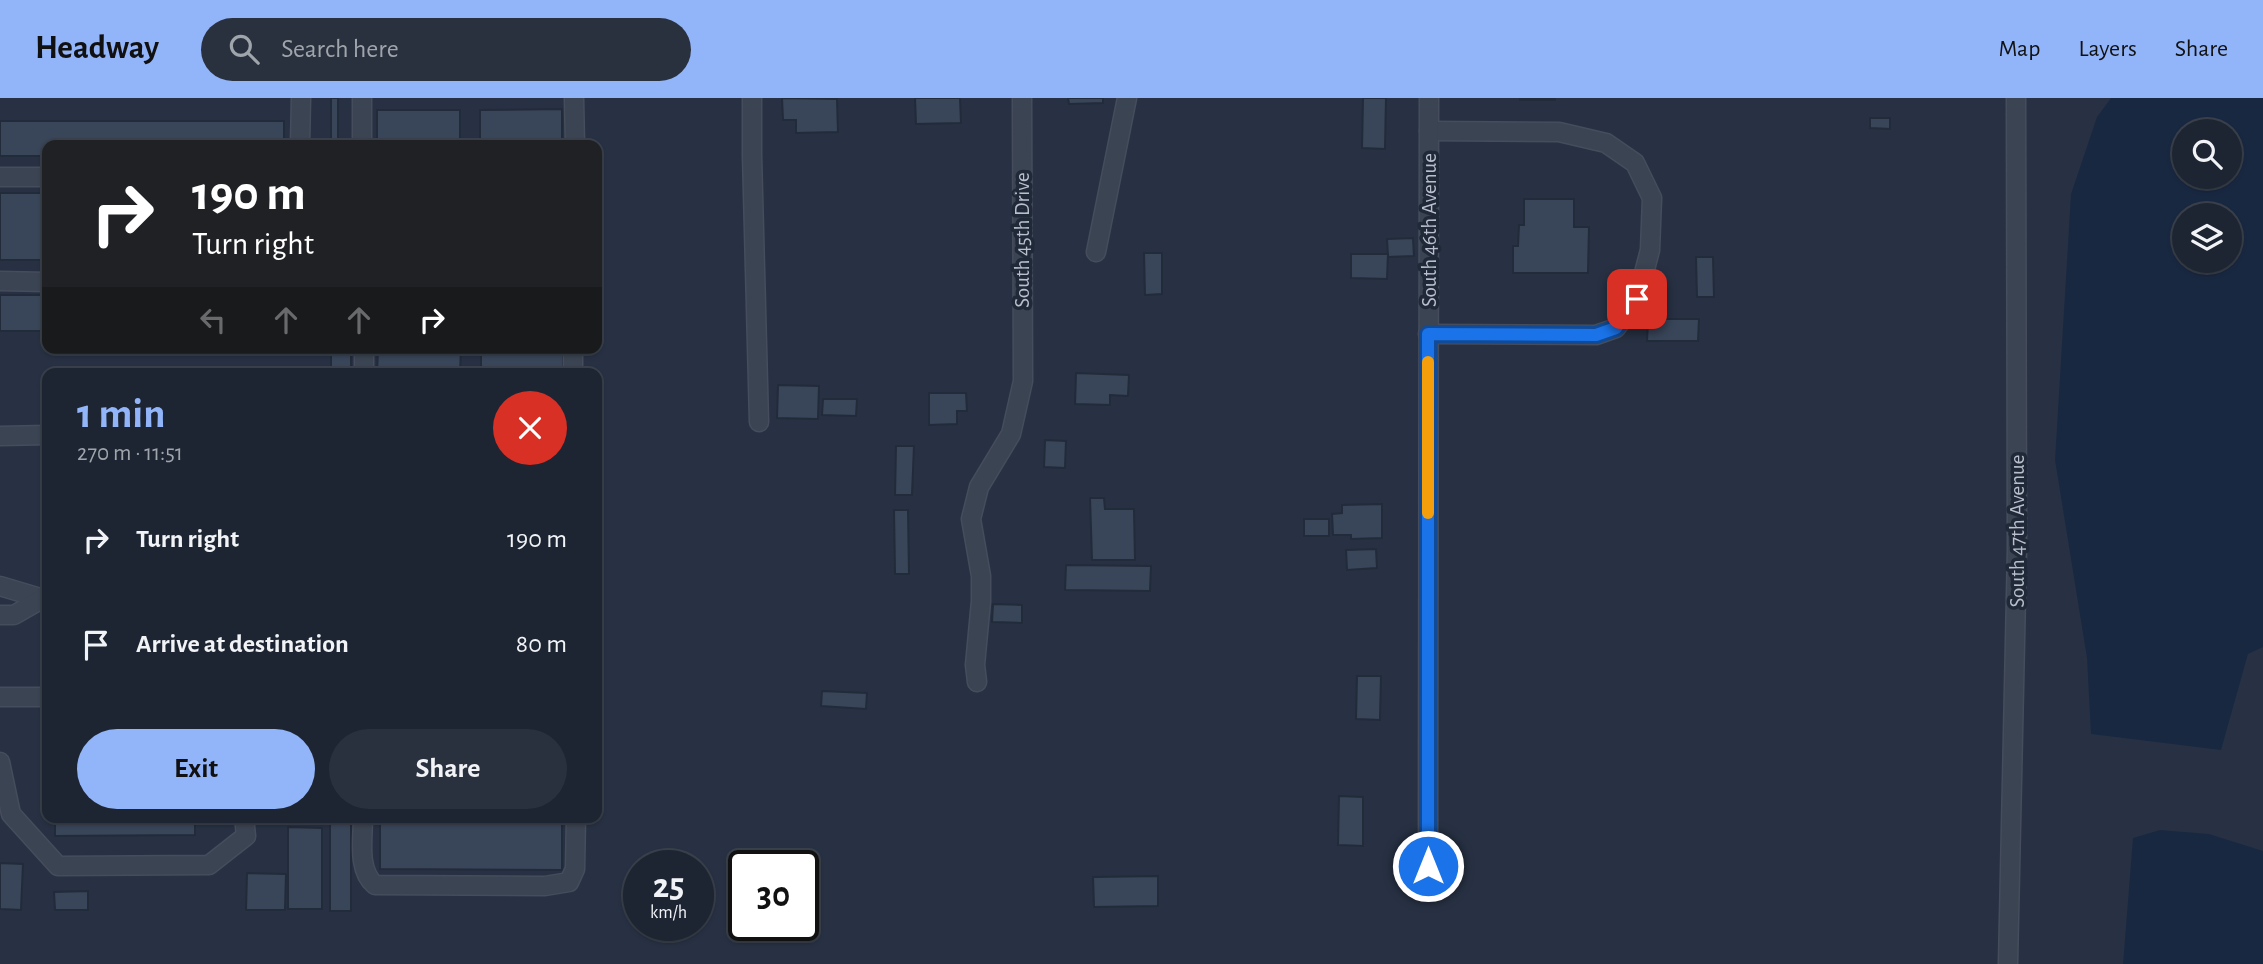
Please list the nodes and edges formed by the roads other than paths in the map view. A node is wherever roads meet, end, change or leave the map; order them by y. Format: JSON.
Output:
{"nodes":[{"id":1,"x":301,"y":98,"type":"edge"},
{"id":2,"x":362,"y":98,"type":"edge"},
{"id":3,"x":575,"y":98,"type":"edge"},
{"id":4,"x":752,"y":98,"type":"edge"},
{"id":5,"x":1022,"y":98,"type":"edge"},
{"id":6,"x":1128,"y":98,"type":"edge"},
{"id":7,"x":1429,"y":98,"type":"edge"},
{"id":8,"x":2016,"y":98,"type":"edge"},
{"id":9,"x":1429,"y":131,"type":"junction"},
{"id":10,"x":300,"y":140,"type":"edge"},
{"id":11,"x":362,"y":140,"type":"edge"},
{"id":12,"x":575,"y":140,"type":"edge"},
{"id":13,"x":0,"y":177,"type":"edge"},
{"id":14,"x":42,"y":177,"type":"edge"},
{"id":15,"x":1096,"y":252,"type":"dead end"},
{"id":16,"x":0,"y":281,"type":"edge"},
{"id":17,"x":42,"y":282,"type":"edge"},
{"id":18,"x":1428,"y":334,"type":"junction"},
{"id":19,"x":759,"y":422,"type":"dead end"},
{"id":20,"x":42,"y":435,"type":"edge"},
{"id":21,"x":0,"y":436,"type":"edge"},
{"id":22,"x":0,"y":586,"type":"edge"},
{"id":23,"x":42,"y":598,"type":"edge"},
{"id":24,"x":42,"y":601,"type":"edge"},
{"id":25,"x":0,"y":615,"type":"edge"},
{"id":26,"x":977,"y":682,"type":"dead end"},
{"id":27,"x":42,"y":696,"type":"edge"},
{"id":28,"x":0,"y":697,"type":"edge"},
{"id":29,"x":0,"y":762,"type":"edge"},
{"id":30,"x":245,"y":823,"type":"edge"},
{"id":31,"x":363,"y":823,"type":"edge"},
{"id":32,"x":576,"y":823,"type":"edge"},
{"id":33,"x":1428,"y":866,"type":"dead end"},
{"id":34,"x":2008,"y":964,"type":"edge"}],
"edges":[{"from":1,"to":10,"type":"street"},
{"from":2,"to":11,"type":"street"},
{"from":3,"to":12,"type":"street"},
{"from":4,"to":19,"type":"street"},
{"from":5,"to":26,"type":"street","name":"South 45th Drive"},
{"from":6,"to":15,"type":"street"},
{"from":7,"to":9,"type":"street","name":"South 46th Avenue"},
{"from":8,"to":34,"type":"street","name":"South 47th Avenue"},
{"from":9,"to":18,"type":"street","name":"South 46th Avenue"},
{"from":9,"to":18,"type":"street"},
{"from":13,"to":14,"type":"street"},
{"from":16,"to":17,"type":"street"},
{"from":18,"to":33,"type":"street","name":"South 46th Avenue"},
{"from":20,"to":21,"type":"street"},
{"from":22,"to":23,"type":"street"},
{"from":24,"to":25,"type":"street"},
{"from":27,"to":28,"type":"street"},
{"from":29,"to":30,"type":"street"},
{"from":31,"to":32,"type":"street"}]}
